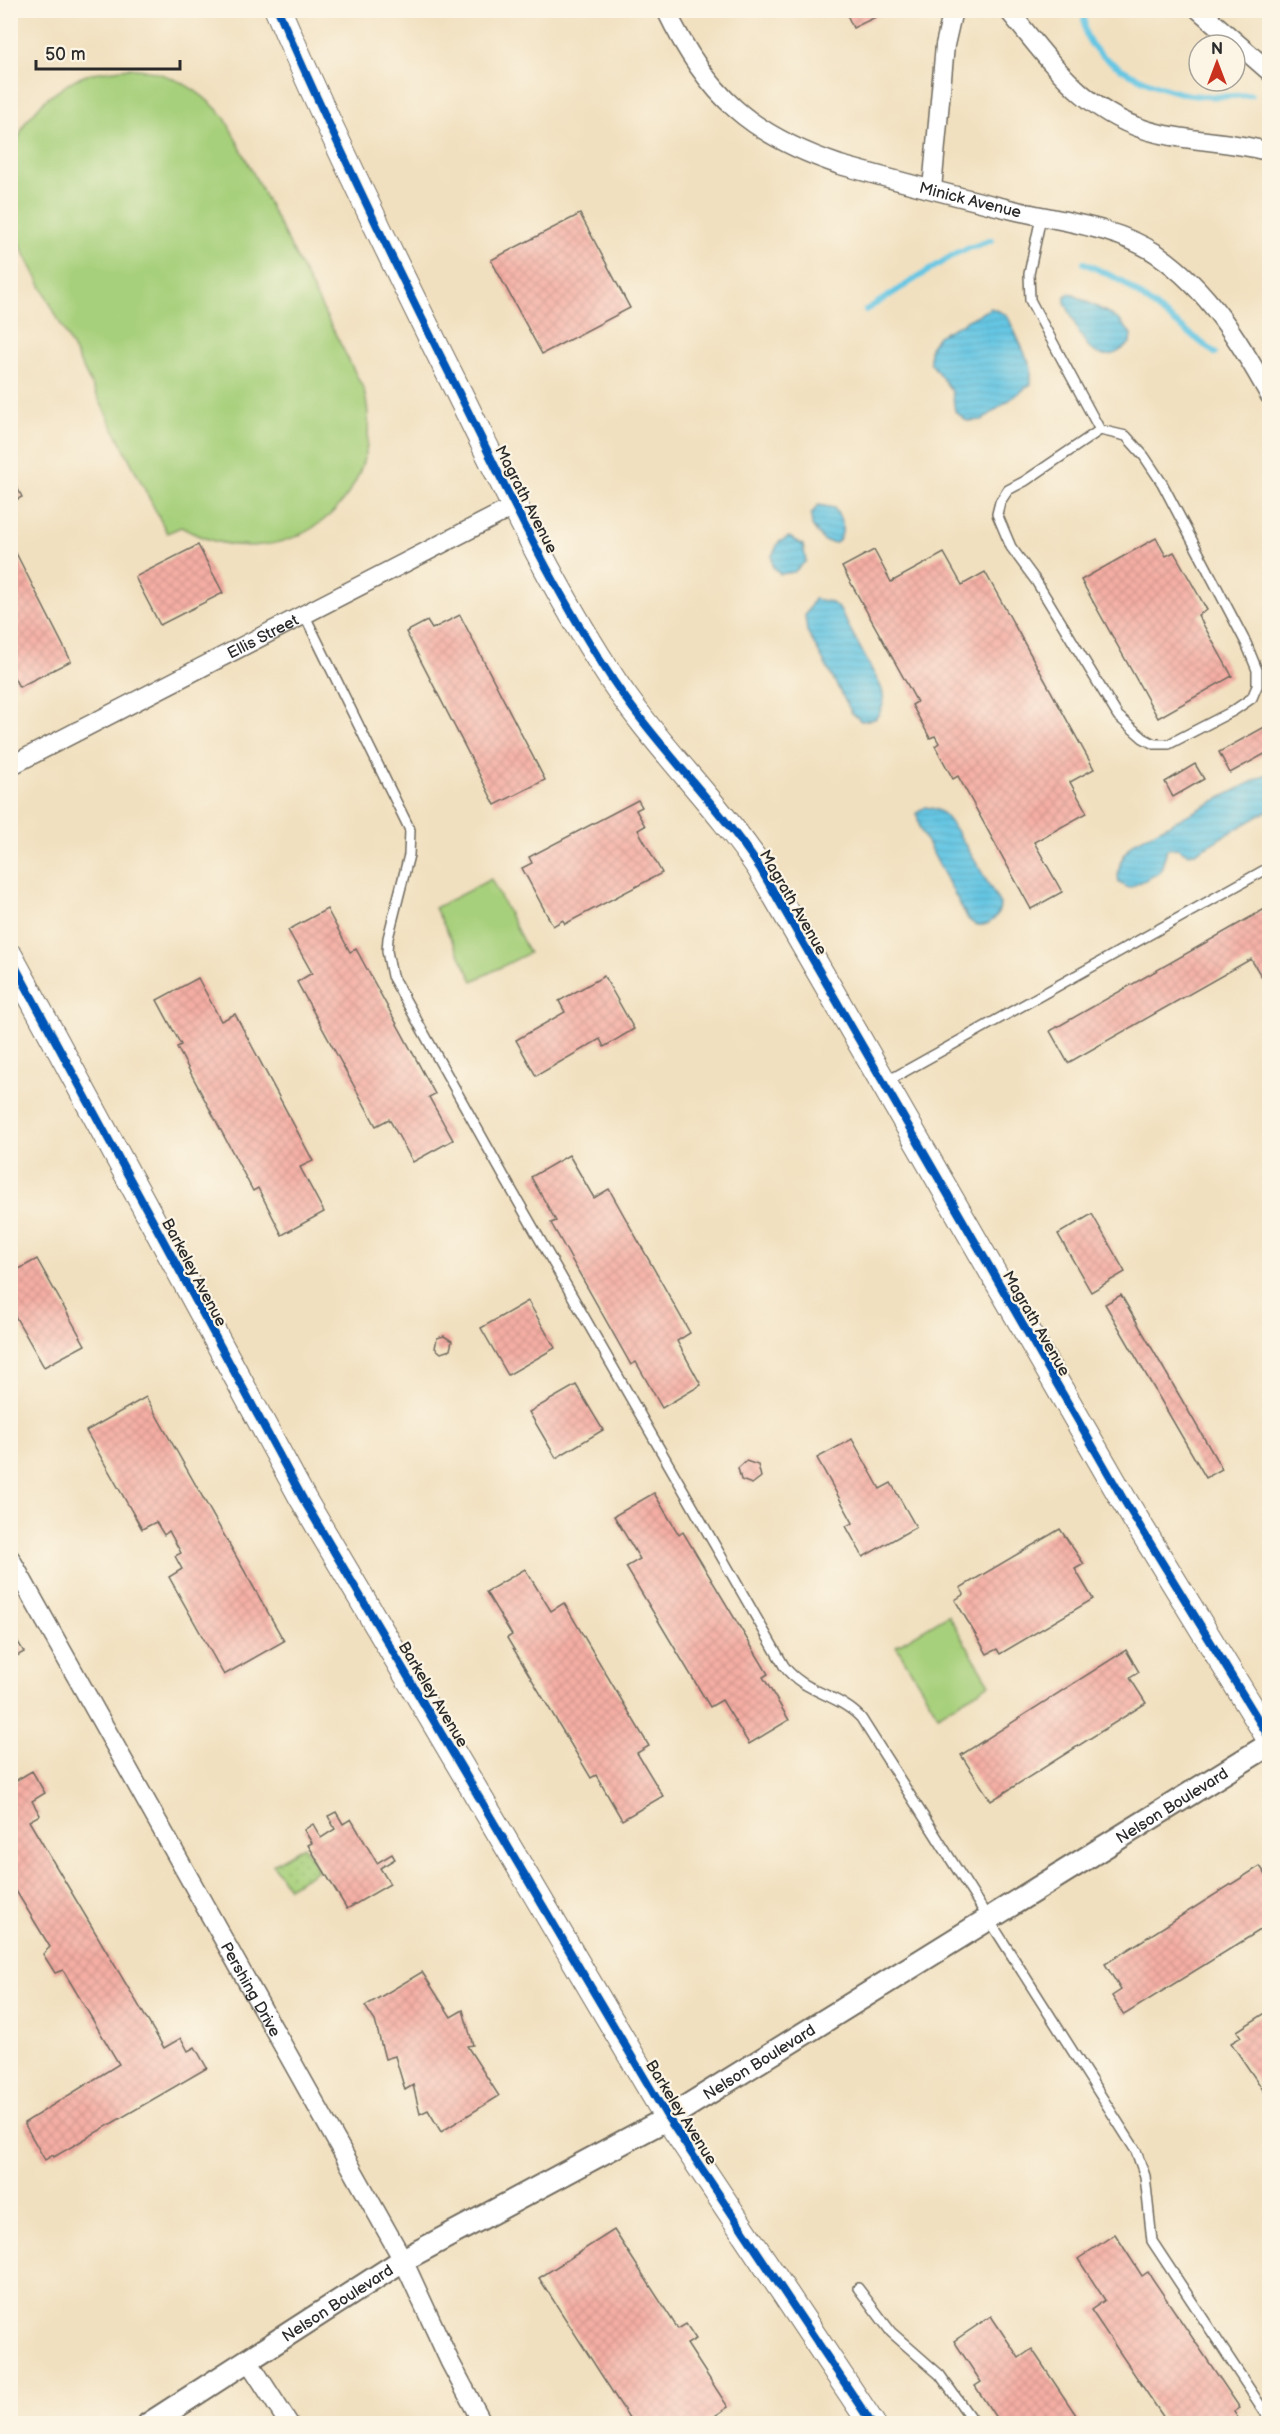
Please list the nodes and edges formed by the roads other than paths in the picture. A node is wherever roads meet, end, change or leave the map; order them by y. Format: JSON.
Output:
{"nodes":[{"id":1,"x":278,"y":10,"type":"edge"},
{"id":2,"x":666,"y":10,"type":"edge"},
{"id":3,"x":953,"y":10,"type":"edge"},
{"id":4,"x":1008,"y":10,"type":"edge"},
{"id":5,"x":1199,"y":10,"type":"edge"},
{"id":6,"x":1269,"y":72,"type":"edge"},
{"id":7,"x":1269,"y":152,"type":"edge"},
{"id":8,"x":932,"y":189,"type":"junction"},
{"id":9,"x":1041,"y":217,"type":"junction"},
{"id":10,"x":1269,"y":396,"type":"edge"},
{"id":11,"x":1100,"y":430,"type":"junction"},
{"id":12,"x":514,"y":506,"type":"junction"},
{"id":13,"x":304,"y":614,"type":"junction"},
{"id":14,"x":10,"y":766,"type":"edge"},
{"id":15,"x":1269,"y":867,"type":"edge"},
{"id":16,"x":10,"y":957,"type":"edge"},
{"id":17,"x":882,"y":1084,"type":"junction"},
{"id":18,"x":10,"y":1558,"type":"edge"},
{"id":19,"x":1269,"y":1739,"type":"edge"},
{"id":20,"x":1269,"y":1744,"type":"edge"},
{"id":21,"x":989,"y":1919,"type":"junction"},
{"id":22,"x":668,"y":2118,"type":"junction"},
{"id":23,"x":403,"y":2260,"type":"junction"},
{"id":24,"x":858,"y":2288,"type":"dead end"},
{"id":25,"x":247,"y":2359,"type":"junction"},
{"id":26,"x":1269,"y":2420,"type":"edge"},
{"id":27,"x":149,"y":2424,"type":"edge"},
{"id":28,"x":289,"y":2424,"type":"edge"},
{"id":29,"x":483,"y":2424,"type":"edge"},
{"id":30,"x":872,"y":2424,"type":"edge"},
{"id":31,"x":975,"y":2424,"type":"edge"}],
"edges":[{"from":1,"to":12,"type":"main road","name":"Magrath Avenue"},
{"from":2,"to":8,"type":"street","name":"Minick Avenue"},
{"from":3,"to":8,"type":"street"},
{"from":4,"to":7,"type":"street"},
{"from":5,"to":6,"type":"street"},
{"from":8,"to":9,"type":"street","name":"Minick Avenue"},
{"from":9,"to":10,"type":"street","name":"Minick Avenue"},
{"from":9,"to":11,"type":"lane"},
{"from":11,"to":11,"type":"lane"},
{"from":12,"to":13,"type":"street","name":"Ellis Street"},
{"from":12,"to":17,"type":"main road","name":"Magrath Avenue"},
{"from":13,"to":14,"type":"street","name":"Ellis Street"},
{"from":13,"to":21,"type":"lane"},
{"from":15,"to":17,"type":"lane"},
{"from":16,"to":22,"type":"main road","name":"Barkeley Avenue"},
{"from":17,"to":19,"type":"main road","name":"Magrath Avenue"},
{"from":18,"to":23,"type":"street","name":"Pershing Drive"},
{"from":20,"to":21,"type":"street","name":"Nelson Boulevard"},
{"from":21,"to":22,"type":"street","name":"Nelson Boulevard"},
{"from":21,"to":26,"type":"lane"},
{"from":22,"to":23,"type":"street","name":"Nelson Boulevard"},
{"from":22,"to":30,"type":"main road","name":"Barkeley Avenue"},
{"from":23,"to":25,"type":"street","name":"Nelson Boulevard"},
{"from":23,"to":29,"type":"street","name":"Pershing Drive"},
{"from":24,"to":31,"type":"lane"},
{"from":25,"to":27,"type":"street","name":"Nelson Boulevard"},
{"from":25,"to":28,"type":"street"}]}
